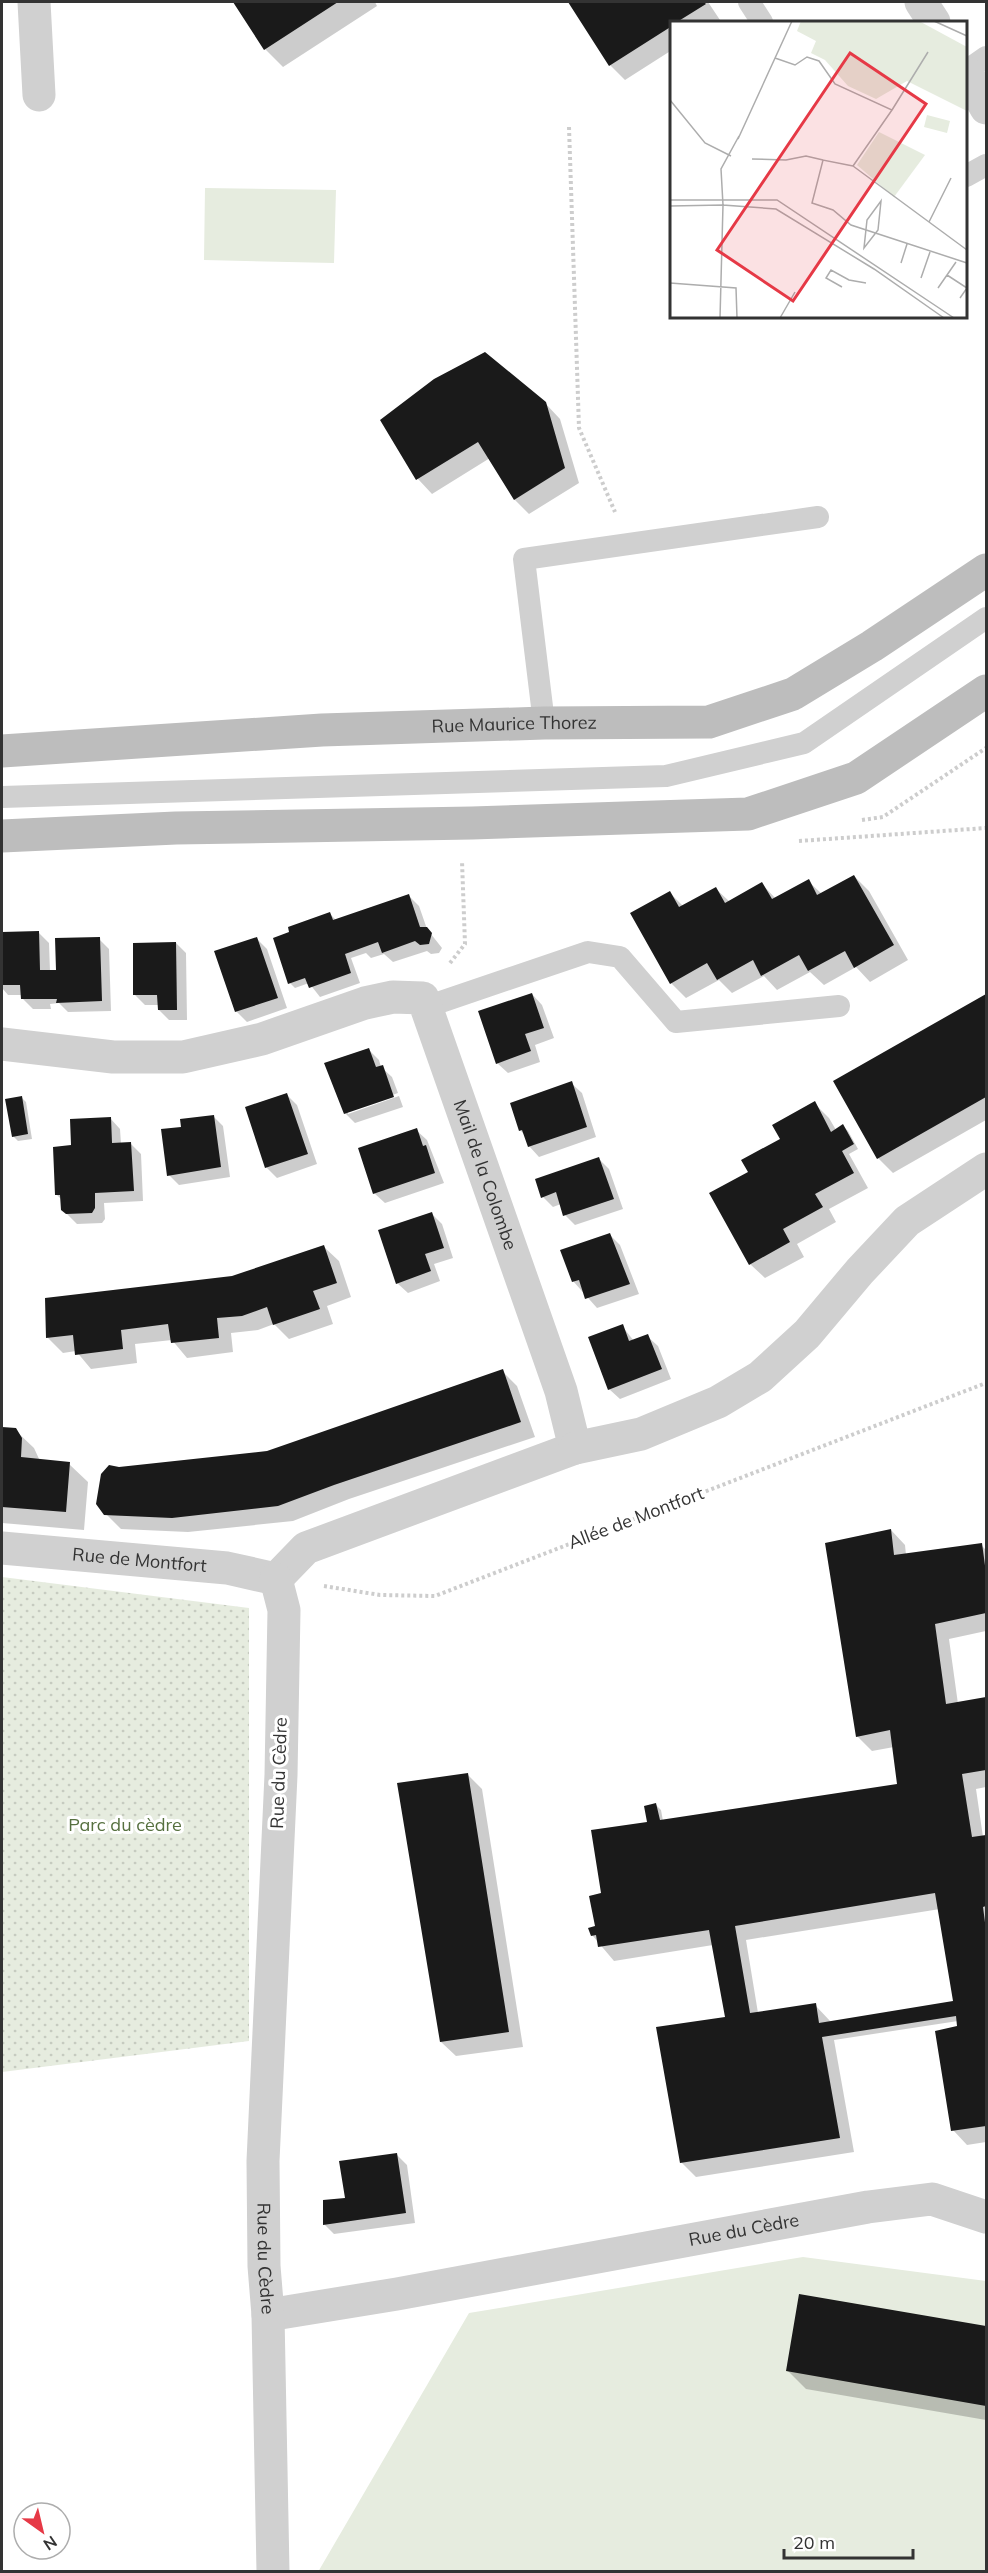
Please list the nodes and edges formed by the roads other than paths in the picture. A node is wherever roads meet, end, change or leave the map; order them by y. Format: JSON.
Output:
{"nodes":[{"id":1,"x":34,"y":2,"type":"edge"},
{"id":2,"x":750,"y":2,"type":"edge"},
{"id":3,"x":921,"y":2,"type":"edge"},
{"id":4,"x":761,"y":21,"type":"edge"},
{"id":5,"x":933,"y":21,"type":"edge"},
{"id":6,"x":987,"y":57,"type":"edge"},
{"id":7,"x":967,"y":71,"type":"edge"},
{"id":8,"x":967,"y":74,"type":"edge"},
{"id":9,"x":39,"y":95,"type":"dead end"},
{"id":10,"x":987,"y":108,"type":"edge"},
{"id":11,"x":987,"y":165,"type":"edge"},
{"id":12,"x":967,"y":176,"type":"edge"},
{"id":13,"x":818,"y":517,"type":"dead end"},
{"id":14,"x":987,"y":570,"type":"edge"},
{"id":15,"x":987,"y":618,"type":"edge"},
{"id":16,"x":987,"y":691,"type":"edge"},
{"id":17,"x":544,"y":723,"type":"junction"},
{"id":18,"x":2,"y":751,"type":"edge"},
{"id":19,"x":2,"y":797,"type":"edge"},
{"id":20,"x":2,"y":836,"type":"edge"},
{"id":21,"x":424,"y":1003,"type":"junction"},
{"id":22,"x":839,"y":1006,"type":"dead end"},
{"id":23,"x":2,"y":1044,"type":"edge"},
{"id":24,"x":987,"y":1169,"type":"edge"},
{"id":25,"x":575,"y":1448,"type":"junction"},
{"id":26,"x":2,"y":1548,"type":"edge"},
{"id":27,"x":276,"y":1579,"type":"junction"},
{"id":28,"x":987,"y":2217,"type":"edge"},
{"id":29,"x":268,"y":2314,"type":"junction"},
{"id":30,"x":273,"y":2571,"type":"edge"}],
"edges":[{"from":1,"to":9,"type":"street"},
{"from":2,"to":4,"type":"lane"},
{"from":3,"to":5,"type":"street"},
{"from":6,"to":7,"type":"lane"},
{"from":8,"to":10,"type":"street"},
{"from":11,"to":12,"type":"lane"},
{"from":13,"to":17,"type":"lane"},
{"from":14,"to":17,"type":"main road","name":"Rue Maurice Thorez"},
{"from":15,"to":19,"type":"lane"},
{"from":16,"to":20,"type":"main road"},
{"from":17,"to":18,"type":"main road","name":"Rue Maurice Thorez"},
{"from":21,"to":22,"type":"lane"},
{"from":21,"to":23,"type":"street"},
{"from":21,"to":25,"type":"street","name":"Mail de la Colombe"},
{"from":24,"to":25,"type":"street"},
{"from":25,"to":27,"type":"street"},
{"from":26,"to":27,"type":"street","name":"Rue de Montfort"},
{"from":27,"to":29,"type":"street","name":"Rue du Cèdre"},
{"from":28,"to":29,"type":"street","name":"Rue du Cèdre"},
{"from":29,"to":30,"type":"street"}]}
